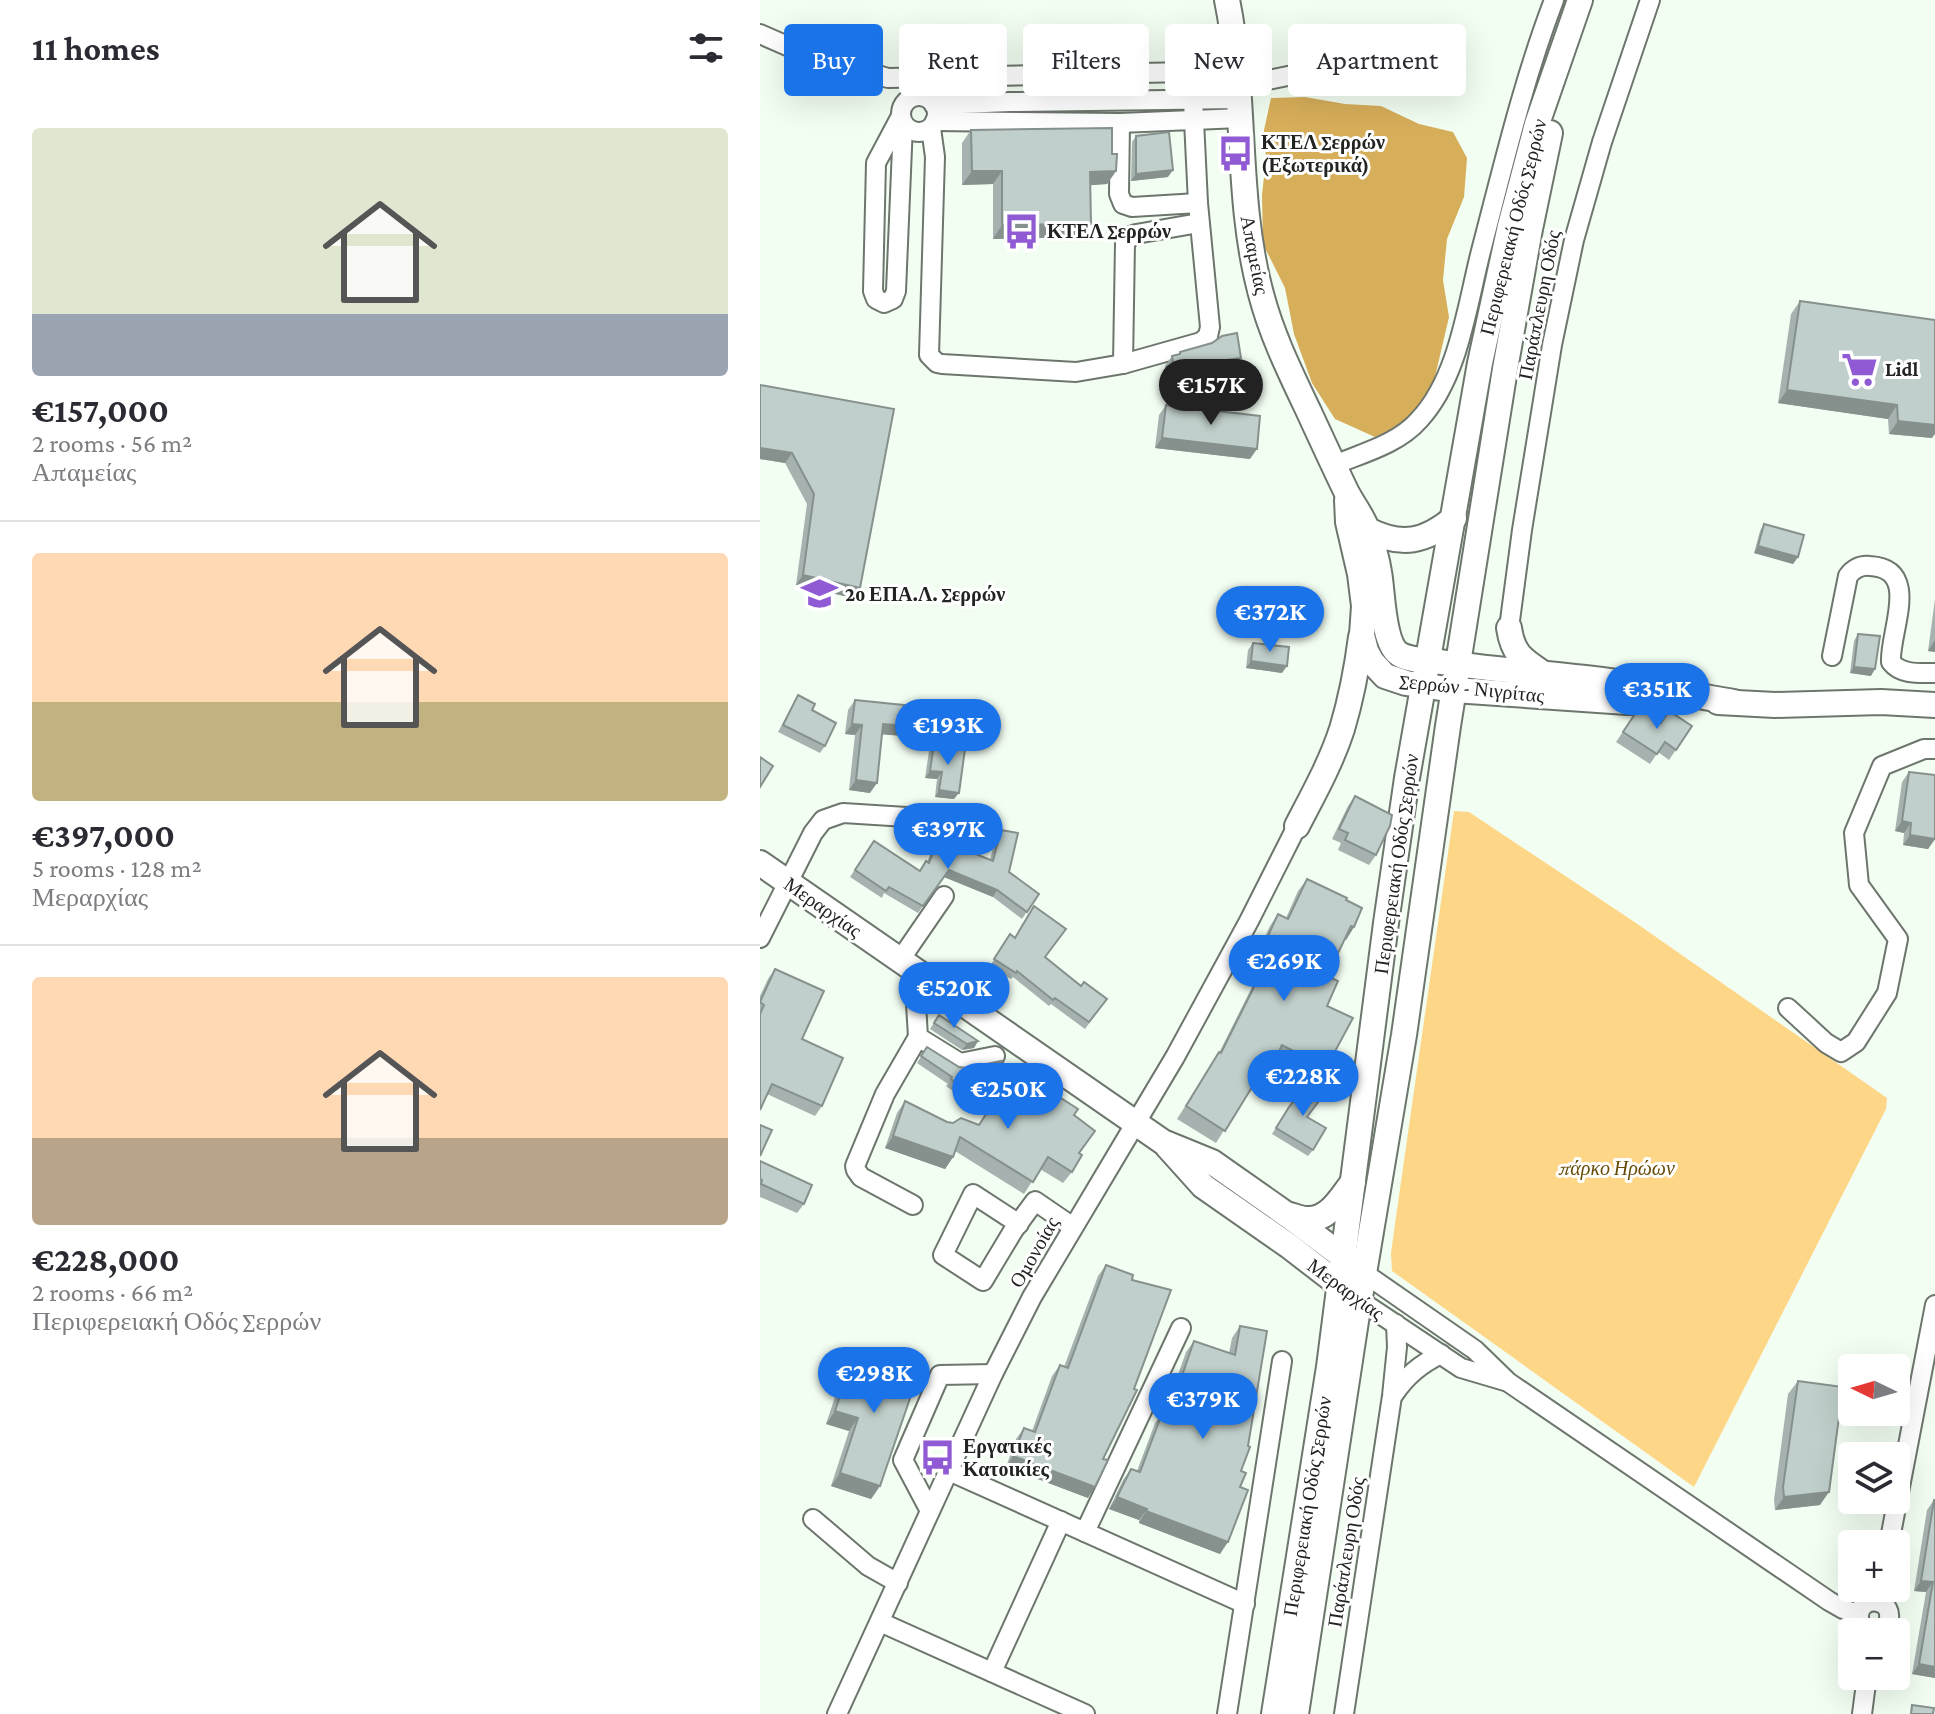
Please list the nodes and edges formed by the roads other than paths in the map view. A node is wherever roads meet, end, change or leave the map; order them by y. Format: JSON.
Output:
{"nodes":[{"id":1,"x":1227,"y":0,"type":"edge"},
{"id":2,"x":1554,"y":0,"type":"edge"},
{"id":3,"x":1580,"y":0,"type":"edge"},
{"id":4,"x":1650,"y":0,"type":"edge"},
{"id":5,"x":1232,"y":24,"type":"edge"},
{"id":6,"x":760,"y":34,"type":"edge"},
{"id":7,"x":1556,"y":71,"type":"junction"},
{"id":8,"x":1165,"y":91,"type":"edge"},
{"id":9,"x":1224,"y":96,"type":"edge"},
{"id":10,"x":1235,"y":96,"type":"edge"},
{"id":11,"x":1239,"y":96,"type":"edge"},
{"id":12,"x":1193,"y":100,"type":"junction"},
{"id":13,"x":933,"y":118,"type":"junction"},
{"id":14,"x":902,"y":120,"type":"junction"},
{"id":15,"x":1193,"y":120,"type":"junction"},
{"id":16,"x":1120,"y":123,"type":"junction"},
{"id":17,"x":1198,"y":203,"type":"junction"},
{"id":18,"x":1199,"y":223,"type":"junction"},
{"id":19,"x":1123,"y":364,"type":"junction"},
{"id":20,"x":1334,"y":465,"type":"junction"},
{"id":21,"x":1347,"y":493,"type":"junction"},
{"id":22,"x":1454,"y":518,"type":"junction"},
{"id":23,"x":1368,"y":530,"type":"junction"},
{"id":24,"x":1509,"y":628,"type":"junction"},
{"id":25,"x":1362,"y":635,"type":"junction"},
{"id":26,"x":1832,"y":656,"type":"dead end"},
{"id":27,"x":1428,"y":660,"type":"junction"},
{"id":28,"x":1466,"y":666,"type":"junction"},
{"id":29,"x":1935,"y":673,"type":"edge"},
{"id":30,"x":1544,"y":674,"type":"junction"},
{"id":31,"x":1423,"y":686,"type":"junction"},
{"id":32,"x":1454,"y":690,"type":"junction"},
{"id":33,"x":1734,"y":702,"type":"junction"},
{"id":34,"x":1935,"y":705,"type":"edge"},
{"id":35,"x":1935,"y":749,"type":"edge"},
{"id":36,"x":954,"y":820,"type":"dead end"},
{"id":37,"x":1297,"y":826,"type":"joint"},
{"id":38,"x":760,"y":863,"type":"edge"},
{"id":39,"x":788,"y":882,"type":"junction"},
{"id":40,"x":944,"y":896,"type":"dead end"},
{"id":41,"x":760,"y":938,"type":"edge"},
{"id":42,"x":907,"y":965,"type":"junction"},
{"id":43,"x":1788,"y":1008,"type":"dead end"},
{"id":44,"x":918,"y":1037,"type":"junction"},
{"id":45,"x":995,"y":1056,"type":"dead end"},
{"id":46,"x":1136,"y":1123,"type":"junction"},
{"id":47,"x":1163,"y":1142,"type":"junction"},
{"id":48,"x":1354,"y":1180,"type":"junction"},
{"id":49,"x":913,"y":1205,"type":"dead end"},
{"id":50,"x":1286,"y":1214,"type":"junction"},
{"id":51,"x":1019,"y":1224,"type":"junction"},
{"id":52,"x":1073,"y":1227,"type":"junction"},
{"id":53,"x":1343,"y":1257,"type":"junction"},
{"id":54,"x":1364,"y":1273,"type":"junction"},
{"id":55,"x":1339,"y":1284,"type":"junction"},
{"id":56,"x":1359,"y":1300,"type":"junction"},
{"id":57,"x":1935,"y":1305,"type":"edge"},
{"id":58,"x":1396,"y":1324,"type":"junction"},
{"id":59,"x":1181,"y":1328,"type":"dead end"},
{"id":60,"x":1441,"y":1354,"type":"junction"},
{"id":61,"x":1282,"y":1361,"type":"dead end"},
{"id":62,"x":993,"y":1374,"type":"junction"},
{"id":63,"x":1508,"y":1382,"type":"junction"},
{"id":64,"x":1392,"y":1396,"type":"junction"},
{"id":65,"x":949,"y":1471,"type":"junction"},
{"id":66,"x":930,"y":1511,"type":"junction"},
{"id":67,"x":813,"y":1519,"type":"dead end"},
{"id":68,"x":1061,"y":1521,"type":"junction"},
{"id":69,"x":1892,"y":1530,"type":"edge"},
{"id":70,"x":1085,"y":1532,"type":"junction"},
{"id":71,"x":898,"y":1583,"type":"junction"},
{"id":72,"x":1871,"y":1602,"type":"edge"},
{"id":73,"x":1245,"y":1604,"type":"junction"},
{"id":74,"x":1859,"y":1614,"type":"junction"},
{"id":75,"x":1860,"y":1618,"type":"edge"},
{"id":76,"x":880,"y":1622,"type":"junction"},
{"id":77,"x":992,"y":1672,"type":"junction"},
{"id":78,"x":1865,"y":1690,"type":"edge"},
{"id":79,"x":837,"y":1714,"type":"edge"},
{"id":80,"x":1085,"y":1714,"type":"edge"},
{"id":81,"x":1227,"y":1714,"type":"edge"},
{"id":82,"x":1274,"y":1714,"type":"edge"},
{"id":83,"x":1296,"y":1714,"type":"edge"},
{"id":84,"x":1344,"y":1714,"type":"edge"},
{"id":85,"x":1862,"y":1714,"type":"edge"}],
"edges":[{"from":1,"to":5,"type":"main road","name":"Απαμείας"},
{"from":2,"to":20,"type":"street"},
{"from":3,"to":7,"type":"main road","name":"Περιφερειακή Οδός Σερρών"},
{"from":4,"to":24,"type":"street","name":"Παράπλευρη Οδός"},
{"from":6,"to":8,"type":"street"},
{"from":7,"to":22,"type":"main road","name":"Περιφερειακή Οδός Σερρών"},
{"from":7,"to":28,"type":"main road","name":"Περιφερειακή Οδός Σερρών"},
{"from":9,"to":12,"type":"street"},
{"from":10,"to":15,"type":"street"},
{"from":11,"to":20,"type":"main road","name":"Απαμείας"},
{"from":12,"to":13,"type":"street"},
{"from":12,"to":15,"type":"street"},
{"from":13,"to":14,"type":"street"},
{"from":13,"to":14,"type":"street"},
{"from":13,"to":16,"type":"street"},
{"from":13,"to":19,"type":"street"},
{"from":14,"to":14,"type":"street"},
{"from":15,"to":16,"type":"street"},
{"from":15,"to":17,"type":"street"},
{"from":16,"to":17,"type":"street"},
{"from":17,"to":18,"type":"street"},
{"from":18,"to":19,"type":"street"},
{"from":18,"to":19,"type":"street"},
{"from":20,"to":21,"type":"main road","name":"Απαμείας"},
{"from":21,"to":23,"type":"main road","name":"Σερρών - Νιγρίτας"},
{"from":21,"to":25,"type":"main road","name":"Σερρών - Νιγρίτας"},
{"from":22,"to":23,"type":"main road"},
{"from":22,"to":27,"type":"main road","name":"Περιφερειακή Οδός Σερρών"},
{"from":23,"to":27,"type":"main road","name":"Σερρών - Νιγρίτας"},
{"from":24,"to":28,"type":"main road"},
{"from":24,"to":30,"type":"main road"},
{"from":25,"to":31,"type":"main road","name":"Σερρών - Νιγρίτας"},
{"from":25,"to":37,"type":"main road"},
{"from":26,"to":29,"type":"street"},
{"from":27,"to":28,"type":"main road","name":"Σερρών - Νιγρίτας"},
{"from":27,"to":31,"type":"main road","name":"Περιφερειακή Οδός Σερρών"},
{"from":28,"to":30,"type":"main road","name":"Σερρών - Νιγρίτας"},
{"from":28,"to":32,"type":"main road","name":"Περιφερειακή Οδός Σερρών"},
{"from":30,"to":33,"type":"main road","name":"Σερρών - Νιγρίτας"},
{"from":31,"to":32,"type":"main road","name":"Σερρών - Νιγρίτας"},
{"from":31,"to":48,"type":"main road","name":"Περιφερειακή Οδός Σερρών"},
{"from":32,"to":33,"type":"main road","name":"Σερρών - Νιγρίτας"},
{"from":32,"to":54,"type":"main road","name":"Περιφερειακή Οδός Σερρών"},
{"from":33,"to":34,"type":"main road","name":"Σερρών - Νιγρίτας"},
{"from":35,"to":43,"type":"street"},
{"from":36,"to":39,"type":"street"},
{"from":37,"to":46,"type":"street","name":"Ομονοίας"},
{"from":38,"to":39,"type":"main road","name":"Μεραρχίας"},
{"from":39,"to":41,"type":"street"},
{"from":39,"to":42,"type":"main road","name":"Μεραρχίας"},
{"from":40,"to":42,"type":"street"},
{"from":42,"to":44,"type":"street"},
{"from":42,"to":46,"type":"main road","name":"Μεραρχίας"},
{"from":44,"to":45,"type":"street"},
{"from":44,"to":49,"type":"street"},
{"from":46,"to":47,"type":"main road","name":"Μεραρχίας"},
{"from":46,"to":52,"type":"street","name":"Ομονοίας"},
{"from":47,"to":50,"type":"main road","name":"Μεραρχίας"},
{"from":47,"to":55,"type":"main road","name":"Μεραρχίας"},
{"from":48,"to":50,"type":"main road"},
{"from":48,"to":53,"type":"main road","name":"Περιφερειακή Οδός Σερρών"},
{"from":50,"to":53,"type":"main road","name":"Μεραρχίας"},
{"from":51,"to":51,"type":"street"},
{"from":51,"to":52,"type":"street"},
{"from":52,"to":62,"type":"street","name":"Ομονοίας"},
{"from":53,"to":54,"type":"main road","name":"Μεραρχίας"},
{"from":53,"to":55,"type":"main road","name":"Περιφερειακή Οδός Σερρών"},
{"from":54,"to":56,"type":"main road","name":"Περιφερειακή Οδός Σερρών"},
{"from":54,"to":63,"type":"street","name":"Μεραρχίας"},
{"from":55,"to":56,"type":"main road","name":"Μεραρχίας"},
{"from":55,"to":82,"type":"main road","name":"Περιφερειακή Οδός Σερρών"},
{"from":56,"to":58,"type":"street","name":"Μεραρχίας"},
{"from":56,"to":83,"type":"main road","name":"Περιφερειακή Οδός Σερρών"},
{"from":57,"to":69,"type":"street"},
{"from":58,"to":60,"type":"street","name":"Μεραρχίας"},
{"from":58,"to":64,"type":"street","name":"Παράπλευρη Οδός"},
{"from":59,"to":70,"type":"street"},
{"from":60,"to":63,"type":"street","name":"Μεραρχίας"},
{"from":60,"to":64,"type":"street"},
{"from":61,"to":73,"type":"street"},
{"from":62,"to":65,"type":"street","name":"Ομονοίας"},
{"from":62,"to":66,"type":"street"},
{"from":63,"to":74,"type":"street","name":"Μεραρχίας"},
{"from":64,"to":84,"type":"street","name":"Παράπλευρη Οδός"},
{"from":65,"to":66,"type":"street","name":"Ομονοίας"},
{"from":65,"to":68,"type":"street"},
{"from":66,"to":71,"type":"street","name":"Ομονοίας"},
{"from":67,"to":71,"type":"street"},
{"from":68,"to":70,"type":"street"},
{"from":68,"to":77,"type":"street"},
{"from":70,"to":73,"type":"street"},
{"from":71,"to":76,"type":"street","name":"Ομονοίας"},
{"from":72,"to":74,"type":"street"},
{"from":73,"to":81,"type":"street"},
{"from":74,"to":75,"type":"street"},
{"from":76,"to":77,"type":"street"},
{"from":76,"to":79,"type":"street","name":"Ομονοίας"},
{"from":77,"to":80,"type":"street"},
{"from":78,"to":85,"type":"street"}]}
